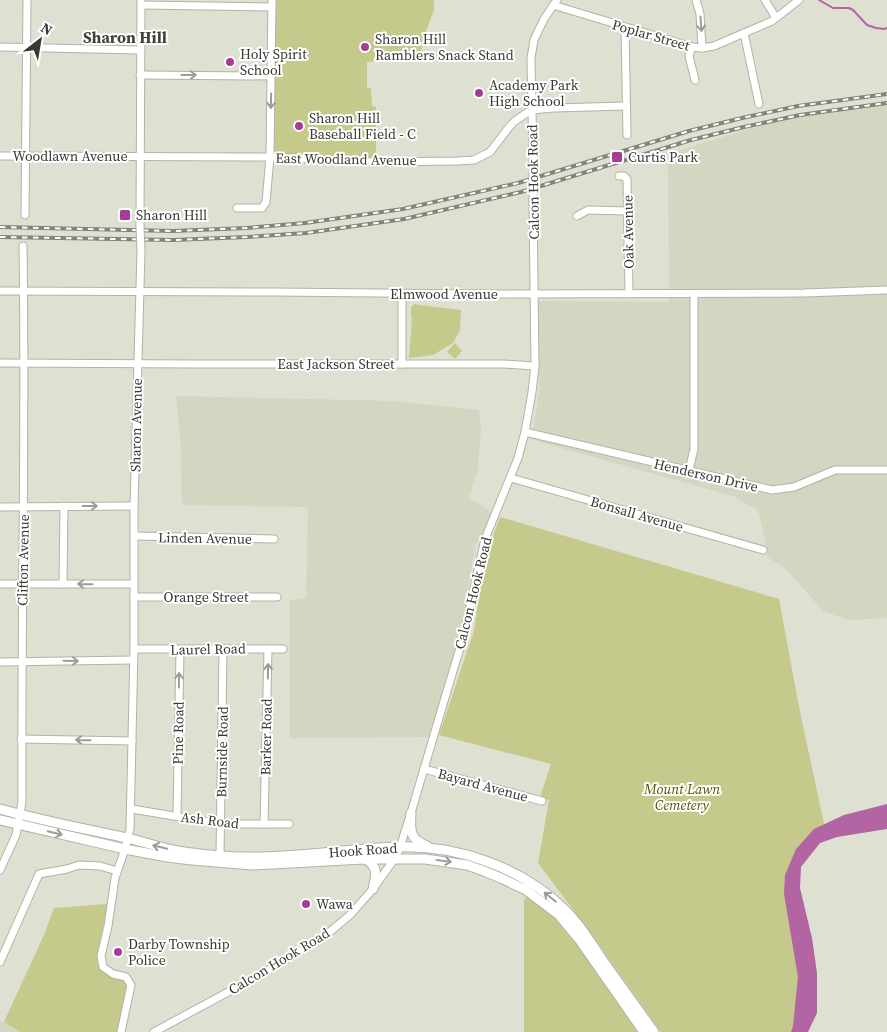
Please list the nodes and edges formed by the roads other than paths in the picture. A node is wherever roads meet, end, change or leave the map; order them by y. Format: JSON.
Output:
{"nodes":[{"id":1,"x":27,"y":0,"type":"edge"},
{"id":2,"x":696,"y":0,"type":"edge"},
{"id":3,"x":764,"y":0,"type":"edge"},
{"id":4,"x":799,"y":0,"type":"edge"},
{"id":5,"x":554,"y":2,"type":"edge"},
{"id":6,"x":140,"y":3,"type":"edge"},
{"id":7,"x":206,"y":3,"type":"edge"},
{"id":8,"x":272,"y":4,"type":"edge"},
{"id":9,"x":776,"y":18,"type":"junction"},
{"id":10,"x":625,"y":28,"type":"junction"},
{"id":11,"x":744,"y":33,"type":"junction"},
{"id":12,"x":26,"y":46,"type":"junction"},
{"id":13,"x":0,"y":47,"type":"edge"},
{"id":14,"x":692,"y":47,"type":"junction"},
{"id":15,"x":702,"y":48,"type":"junction"},
{"id":16,"x":140,"y":50,"type":"junction"},
{"id":17,"x":140,"y":75,"type":"junction"},
{"id":18,"x":271,"y":76,"type":"junction"},
{"id":19,"x":695,"y":80,"type":"dead end"},
{"id":20,"x":759,"y":104,"type":"dead end"},
{"id":21,"x":626,"y":106,"type":"junction"},
{"id":22,"x":532,"y":110,"type":"junction"},
{"id":23,"x":627,"y":135,"type":"dead end"},
{"id":24,"x":0,"y":156,"type":"edge"},
{"id":25,"x":26,"y":156,"type":"junction"},
{"id":26,"x":140,"y":156,"type":"junction"},
{"id":27,"x":270,"y":157,"type":"junction"},
{"id":28,"x":619,"y":176,"type":"dead end"},
{"id":29,"x":237,"y":208,"type":"dead end"},
{"id":30,"x":628,"y":211,"type":"junction"},
{"id":31,"x":25,"y":215,"type":"dead end"},
{"id":32,"x":577,"y":216,"type":"dead end"},
{"id":33,"x":23,"y":246,"type":"dead end"},
{"id":34,"x":887,"y":290,"type":"edge"},
{"id":35,"x":0,"y":291,"type":"edge"},
{"id":36,"x":24,"y":291,"type":"junction"},
{"id":37,"x":140,"y":292,"type":"junction"},
{"id":38,"x":402,"y":294,"type":"junction"},
{"id":39,"x":535,"y":294,"type":"junction"},
{"id":40,"x":629,"y":294,"type":"junction"},
{"id":41,"x":694,"y":294,"type":"junction"},
{"id":42,"x":0,"y":362,"type":"edge"},
{"id":43,"x":138,"y":363,"type":"junction"},
{"id":44,"x":24,"y":364,"type":"junction"},
{"id":45,"x":402,"y":364,"type":"junction"},
{"id":46,"x":535,"y":366,"type":"junction"},
{"id":47,"x":525,"y":432,"type":"junction"},
{"id":48,"x":689,"y":470,"type":"junction"},
{"id":49,"x":887,"y":470,"type":"edge"},
{"id":50,"x":511,"y":478,"type":"junction"},
{"id":51,"x":64,"y":506,"type":"junction"},
{"id":52,"x":134,"y":506,"type":"junction"},
{"id":53,"x":0,"y":507,"type":"edge"},
{"id":54,"x":24,"y":507,"type":"junction"},
{"id":55,"x":135,"y":536,"type":"junction"},
{"id":56,"x":274,"y":539,"type":"dead end"},
{"id":57,"x":763,"y":550,"type":"dead end"},
{"id":58,"x":0,"y":584,"type":"edge"},
{"id":59,"x":22,"y":584,"type":"junction"},
{"id":60,"x":63,"y":584,"type":"junction"},
{"id":61,"x":133,"y":584,"type":"junction"},
{"id":62,"x":134,"y":597,"type":"junction"},
{"id":63,"x":277,"y":597,"type":"dead end"},
{"id":64,"x":223,"y":648,"type":"junction"},
{"id":65,"x":268,"y":649,"type":"junction"},
{"id":66,"x":283,"y":649,"type":"dead end"},
{"id":67,"x":134,"y":650,"type":"junction"},
{"id":68,"x":180,"y":650,"type":"junction"},
{"id":69,"x":133,"y":660,"type":"junction"},
{"id":70,"x":0,"y":662,"type":"edge"},
{"id":71,"x":22,"y":662,"type":"junction"},
{"id":72,"x":21,"y":739,"type":"junction"},
{"id":73,"x":132,"y":741,"type":"junction"},
{"id":74,"x":424,"y":769,"type":"junction"},
{"id":75,"x":542,"y":801,"type":"dead end"},
{"id":76,"x":0,"y":809,"type":"edge"},
{"id":77,"x":132,"y":809,"type":"junction"},
{"id":78,"x":411,"y":813,"type":"junction"},
{"id":79,"x":20,"y":814,"type":"junction"},
{"id":80,"x":177,"y":816,"type":"junction"},
{"id":81,"x":0,"y":820,"type":"edge"},
{"id":82,"x":18,"y":824,"type":"junction"},
{"id":83,"x":220,"y":824,"type":"junction"},
{"id":84,"x":264,"y":824,"type":"junction"},
{"id":85,"x":289,"y":824,"type":"dead end"},
{"id":86,"x":128,"y":838,"type":"junction"},
{"id":87,"x":400,"y":847,"type":"junction"},
{"id":88,"x":125,"y":849,"type":"junction"},
{"id":89,"x":442,"y":850,"type":"junction"},
{"id":90,"x":220,"y":856,"type":"junction"},
{"id":91,"x":395,"y":858,"type":"junction"},
{"id":92,"x":364,"y":859,"type":"junction"},
{"id":93,"x":0,"y":870,"type":"edge"},
{"id":94,"x":118,"y":871,"type":"junction"},
{"id":95,"x":373,"y":889,"type":"junction"},
{"id":96,"x":0,"y":962,"type":"edge"},
{"id":97,"x":121,"y":1032,"type":"edge"},
{"id":98,"x":154,"y":1032,"type":"edge"},
{"id":99,"x":644,"y":1032,"type":"edge"},
{"id":100,"x":654,"y":1032,"type":"edge"}],
"edges":[{"from":1,"to":12,"type":"street"},
{"from":2,"to":15,"type":"street","one_way":true},
{"from":3,"to":9,"type":"street"},
{"from":4,"to":9,"type":"street","name":"Poplar Street"},
{"from":5,"to":10,"type":"street","name":"Poplar Street"},
{"from":5,"to":22,"type":"street","name":"Calcon Hook Road"},
{"from":6,"to":7,"type":"street"},
{"from":6,"to":16,"type":"street","name":"Sharon Avenue"},
{"from":7,"to":8,"type":"street"},
{"from":8,"to":18,"type":"street"},
{"from":9,"to":11,"type":"street","name":"Poplar Street"},
{"from":10,"to":14,"type":"street","name":"Poplar Street"},
{"from":10,"to":21,"type":"street"},
{"from":11,"to":15,"type":"street","name":"Poplar Street"},
{"from":11,"to":20,"type":"street"},
{"from":12,"to":13,"type":"street"},
{"from":12,"to":16,"type":"street"},
{"from":12,"to":25,"type":"street"},
{"from":14,"to":15,"type":"street","name":"Poplar Street"},
{"from":14,"to":19,"type":"street"},
{"from":16,"to":17,"type":"street","name":"Sharon Avenue"},
{"from":17,"to":18,"type":"street","one_way":true},
{"from":17,"to":26,"type":"street","name":"Sharon Avenue"},
{"from":18,"to":27,"type":"street","one_way":true},
{"from":21,"to":22,"type":"street"},
{"from":21,"to":23,"type":"street"},
{"from":22,"to":27,"type":"street","name":"East Woodland Avenue"},
{"from":22,"to":39,"type":"street","name":"Calcon Hook Road","bridge":true},
{"from":24,"to":25,"type":"street","name":"Woodlawn Avenue"},
{"from":25,"to":26,"type":"street","name":"Woodlawn Avenue"},
{"from":25,"to":31,"type":"street"},
{"from":26,"to":27,"type":"street","name":"East Woodland Avenue"},
{"from":26,"to":37,"type":"street","name":"Sharon Avenue","bridge":true},
{"from":27,"to":29,"type":"street"},
{"from":28,"to":30,"type":"street","name":"Oak Avenue"},
{"from":30,"to":32,"type":"street"},
{"from":30,"to":40,"type":"street","name":"Oak Avenue"},
{"from":33,"to":36,"type":"street","name":"Clifton Avenue"},
{"from":34,"to":41,"type":"street","name":"Elmwood Avenue"},
{"from":35,"to":36,"type":"street","name":"Elmwood Avenue"},
{"from":36,"to":37,"type":"street","name":"Elmwood Avenue"},
{"from":36,"to":44,"type":"street","name":"Clifton Avenue"},
{"from":37,"to":38,"type":"street","name":"Elmwood Avenue"},
{"from":37,"to":43,"type":"street","name":"Sharon Avenue"},
{"from":38,"to":39,"type":"street","name":"Elmwood Avenue"},
{"from":38,"to":45,"type":"street"},
{"from":39,"to":40,"type":"street","name":"Elmwood Avenue"},
{"from":39,"to":46,"type":"street","name":"Calcon Hook Road"},
{"from":40,"to":41,"type":"street","name":"Elmwood Avenue"},
{"from":41,"to":48,"type":"street"},
{"from":42,"to":44,"type":"street","name":"East Jackson Street"},
{"from":43,"to":44,"type":"street","name":"East Jackson Street"},
{"from":43,"to":45,"type":"street","name":"East Jackson Street"},
{"from":43,"to":52,"type":"street","name":"Sharon Avenue"},
{"from":44,"to":54,"type":"street","name":"Clifton Avenue"},
{"from":45,"to":46,"type":"street","name":"East Jackson Street"},
{"from":46,"to":47,"type":"street","name":"Calcon Hook Road"},
{"from":47,"to":48,"type":"street","name":"Henderson Drive"},
{"from":47,"to":50,"type":"street","name":"Calcon Hook Road"},
{"from":48,"to":49,"type":"street","name":"Henderson Drive"},
{"from":50,"to":57,"type":"street","name":"Bonsall Avenue"},
{"from":50,"to":74,"type":"street","name":"Calcon Hook Road"},
{"from":51,"to":52,"type":"street","one_way":true},
{"from":51,"to":54,"type":"street"},
{"from":51,"to":60,"type":"street"},
{"from":52,"to":55,"type":"street","name":"Sharon Avenue"},
{"from":53,"to":54,"type":"street"},
{"from":54,"to":59,"type":"street","name":"Clifton Avenue"},
{"from":55,"to":56,"type":"street","name":"Linden Avenue"},
{"from":55,"to":61,"type":"street","name":"Sharon Avenue"},
{"from":58,"to":59,"type":"street"},
{"from":59,"to":60,"type":"street"},
{"from":59,"to":71,"type":"street","name":"Clifton Avenue"},
{"from":61,"to":60,"type":"street","one_way":true},
{"from":61,"to":62,"type":"street","name":"Sharon Avenue"},
{"from":62,"to":63,"type":"street","name":"Orange Street"},
{"from":62,"to":67,"type":"street","name":"Sharon Avenue"},
{"from":64,"to":65,"type":"street","name":"Laurel Road"},
{"from":64,"to":68,"type":"street","name":"Laurel Road"},
{"from":64,"to":83,"type":"street","name":"Burnside Road"},
{"from":65,"to":66,"type":"street","name":"Laurel Road"},
{"from":84,"to":65,"type":"street","name":"Barker Road","one_way":true},
{"from":67,"to":68,"type":"street","name":"Laurel Road"},
{"from":67,"to":69,"type":"street","name":"Sharon Avenue"},
{"from":80,"to":68,"type":"street","name":"Pine Road","one_way":true},
{"from":71,"to":69,"type":"street","one_way":true},
{"from":69,"to":73,"type":"street","name":"Sharon Avenue"},
{"from":70,"to":71,"type":"street"},
{"from":71,"to":72,"type":"street","name":"Clifton Avenue"},
{"from":73,"to":72,"type":"street","one_way":true},
{"from":72,"to":79,"type":"street","name":"Clifton Avenue"},
{"from":73,"to":77,"type":"street","name":"Sharon Avenue"},
{"from":74,"to":75,"type":"street","name":"Bayard Avenue"},
{"from":74,"to":78,"type":"street","name":"Calcon Hook Road"},
{"from":76,"to":79,"type":"main road","name":"Hook Road"},
{"from":77,"to":80,"type":"street","name":"Ash Road"},
{"from":77,"to":86,"type":"street","name":"Sharon Avenue"},
{"from":78,"to":87,"type":"street","name":"Calcon Hook Road"},
{"from":78,"to":89,"type":"main road"},
{"from":79,"to":82,"type":"street","name":"Clifton Avenue"},
{"from":79,"to":86,"type":"main road","name":"Hook Road"},
{"from":80,"to":83,"type":"street","name":"Ash Road"},
{"from":81,"to":82,"type":"main road","name":"Hook Road"},
{"from":82,"to":88,"type":"main road","name":"Hook Road","one_way":true},
{"from":82,"to":93,"type":"street","name":"Clifton Avenue"},
{"from":83,"to":84,"type":"street","name":"Ash Road"},
{"from":83,"to":90,"type":"street","name":"Burnside Road"},
{"from":84,"to":85,"type":"street","name":"Ash Road"},
{"from":86,"to":88,"type":"street","name":"Sharon Avenue"},
{"from":90,"to":86,"type":"main road","name":"Hook Road","one_way":true},
{"from":87,"to":89,"type":"main road","name":"Hook Road"},
{"from":87,"to":90,"type":"main road","name":"Hook Road"},
{"from":87,"to":91,"type":"street","name":"Calcon Hook Road"},
{"from":88,"to":92,"type":"main road","name":"Hook Road"},
{"from":88,"to":94,"type":"street","name":"Sharon Avenue"},
{"from":100,"to":89,"type":"main road","name":"Hook Road","one_way":true},
{"from":91,"to":92,"type":"main road","name":"Hook Road"},
{"from":91,"to":95,"type":"street","name":"Calcon Hook Road"},
{"from":91,"to":99,"type":"main road","name":"Hook Road","one_way":true},
{"from":92,"to":95,"type":"main road"},
{"from":94,"to":96,"type":"street"},
{"from":94,"to":97,"type":"street","name":"Sharon Avenue"},
{"from":95,"to":98,"type":"street","name":"Calcon Hook Road"}]}
